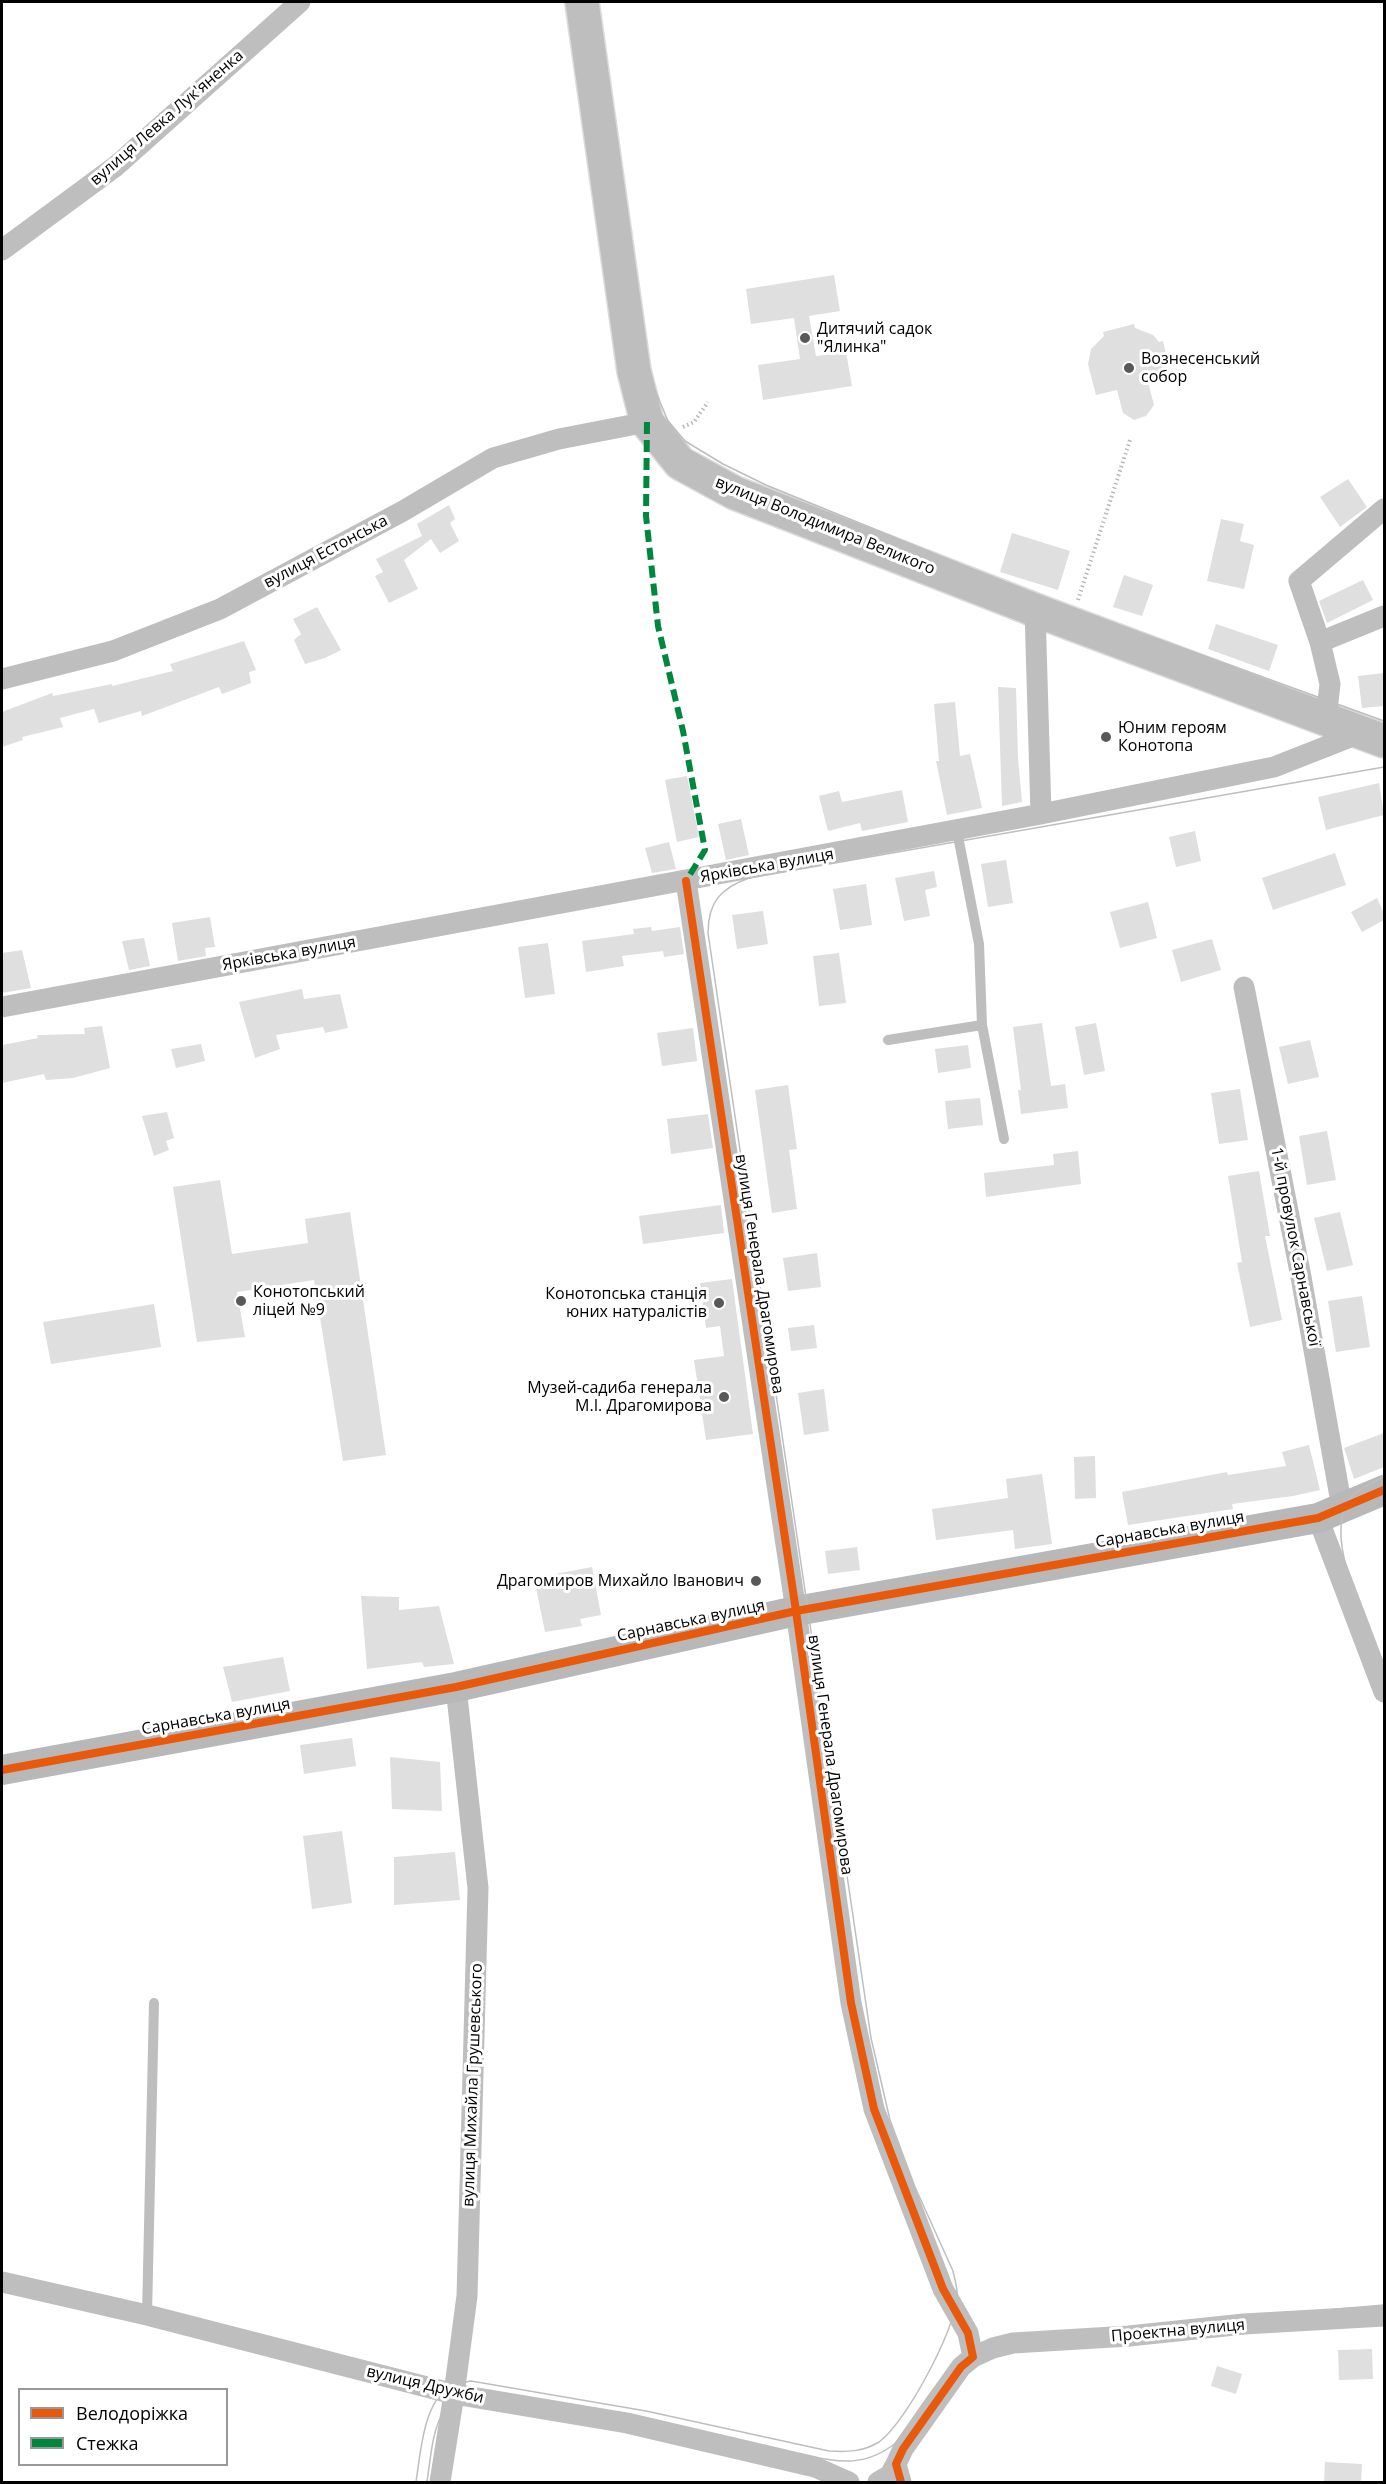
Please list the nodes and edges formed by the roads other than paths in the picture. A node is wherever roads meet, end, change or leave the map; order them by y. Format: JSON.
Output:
{"nodes":[{"id":1,"x":300,"y":2,"type":"edge"},
{"id":2,"x":582,"y":2,"type":"edge"},
{"id":3,"x":2,"y":250,"type":"edge"},
{"id":4,"x":654,"y":430,"type":"junction"},
{"id":5,"x":1384,"y":509,"type":"edge"},
{"id":6,"x":1035,"y":610,"type":"junction"},
{"id":7,"x":1384,"y":616,"type":"edge"},
{"id":8,"x":1320,"y":642,"type":"junction"},
{"id":9,"x":2,"y":679,"type":"edge"},
{"id":10,"x":1326,"y":719,"type":"junction"},
{"id":11,"x":1377,"y":734,"type":"edge"},
{"id":12,"x":1041,"y":814,"type":"junction"},
{"id":13,"x":957,"y":831,"type":"junction"},
{"id":14,"x":686,"y":881,"type":"junction"},
{"id":15,"x":1245,"y":987,"type":"dead end"},
{"id":16,"x":2,"y":1007,"type":"edge"},
{"id":17,"x":982,"y":1025,"type":"junction"},
{"id":18,"x":888,"y":1040,"type":"dead end"},
{"id":19,"x":1004,"y":1139,"type":"dead end"},
{"id":20,"x":1384,"y":1490,"type":"edge"},
{"id":21,"x":1330,"y":1513,"type":"junction"},
{"id":22,"x":796,"y":1611,"type":"junction"},
{"id":23,"x":456,"y":1686,"type":"junction"},
{"id":24,"x":1384,"y":1692,"type":"edge"},
{"id":25,"x":2,"y":1770,"type":"edge"},
{"id":26,"x":154,"y":2003,"type":"dead end"},
{"id":27,"x":2,"y":2282,"type":"edge"},
{"id":28,"x":147,"y":2315,"type":"junction"},
{"id":29,"x":1384,"y":2316,"type":"edge"},
{"id":30,"x":973,"y":2357,"type":"junction"},
{"id":31,"x":454,"y":2394,"type":"junction"},
{"id":32,"x":898,"y":2474,"type":"edge"},
{"id":33,"x":440,"y":2482,"type":"edge"},
{"id":34,"x":849,"y":2482,"type":"edge"},
{"id":35,"x":878,"y":2482,"type":"edge"}],
"edges":[{"from":1,"to":3,"type":"street","name":"вулиця Левка Лук'яненка"},
{"from":2,"to":4,"type":"main road","name":"вулиця Володимира Великого"},
{"from":4,"to":6,"type":"main road","name":"вулиця Володимира Великого"},
{"from":4,"to":9,"type":"street","name":"вулиця Естонська"},
{"from":5,"to":8,"type":"street"},
{"from":6,"to":10,"type":"main road","name":"вулиця Володимира Великого"},
{"from":6,"to":12,"type":"street"},
{"from":7,"to":8,"type":"street"},
{"from":8,"to":10,"type":"street"},
{"from":10,"to":11,"type":"main road","name":"вулиця Володимира Великого"},
{"from":11,"to":12,"type":"street","name":"Ярківська вулиця"},
{"from":12,"to":13,"type":"street","name":"Ярківська вулиця"},
{"from":13,"to":14,"type":"street","name":"Ярківська вулиця"},
{"from":13,"to":17,"type":"lane"},
{"from":14,"to":16,"type":"street","name":"Ярківська вулиця"},
{"from":14,"to":22,"type":"street","name":"вулиця Генерала Драгомирова"},
{"from":15,"to":21,"type":"street","name":"1-й провулок Сарнавської"},
{"from":17,"to":18,"type":"lane"},
{"from":17,"to":19,"type":"lane"},
{"from":20,"to":21,"type":"street","name":"Сарнавська вулиця"},
{"from":21,"to":22,"type":"street","name":"Сарнавська вулиця"},
{"from":21,"to":24,"type":"street","name":"1-й провулок Сарнавської"},
{"from":22,"to":23,"type":"street","name":"Сарнавська вулиця"},
{"from":22,"to":30,"type":"street","name":"вулиця Генерала Драгомирова"},
{"from":23,"to":25,"type":"street","name":"Сарнавська вулиця"},
{"from":23,"to":31,"type":"street","name":"вулиця Михайла Грушевського"},
{"from":26,"to":28,"type":"lane"},
{"from":27,"to":28,"type":"street","name":"вулиця Дружби"},
{"from":28,"to":31,"type":"street","name":"вулиця Дружби"},
{"from":29,"to":30,"type":"street","name":"Проектна вулиця"},
{"from":30,"to":32,"type":"street"},
{"from":31,"to":33,"type":"street","name":"вулиця Михайла Грушевського"},
{"from":31,"to":34,"type":"street","name":"вулиця Дружби"},
{"from":32,"to":35,"type":"street"}]}
